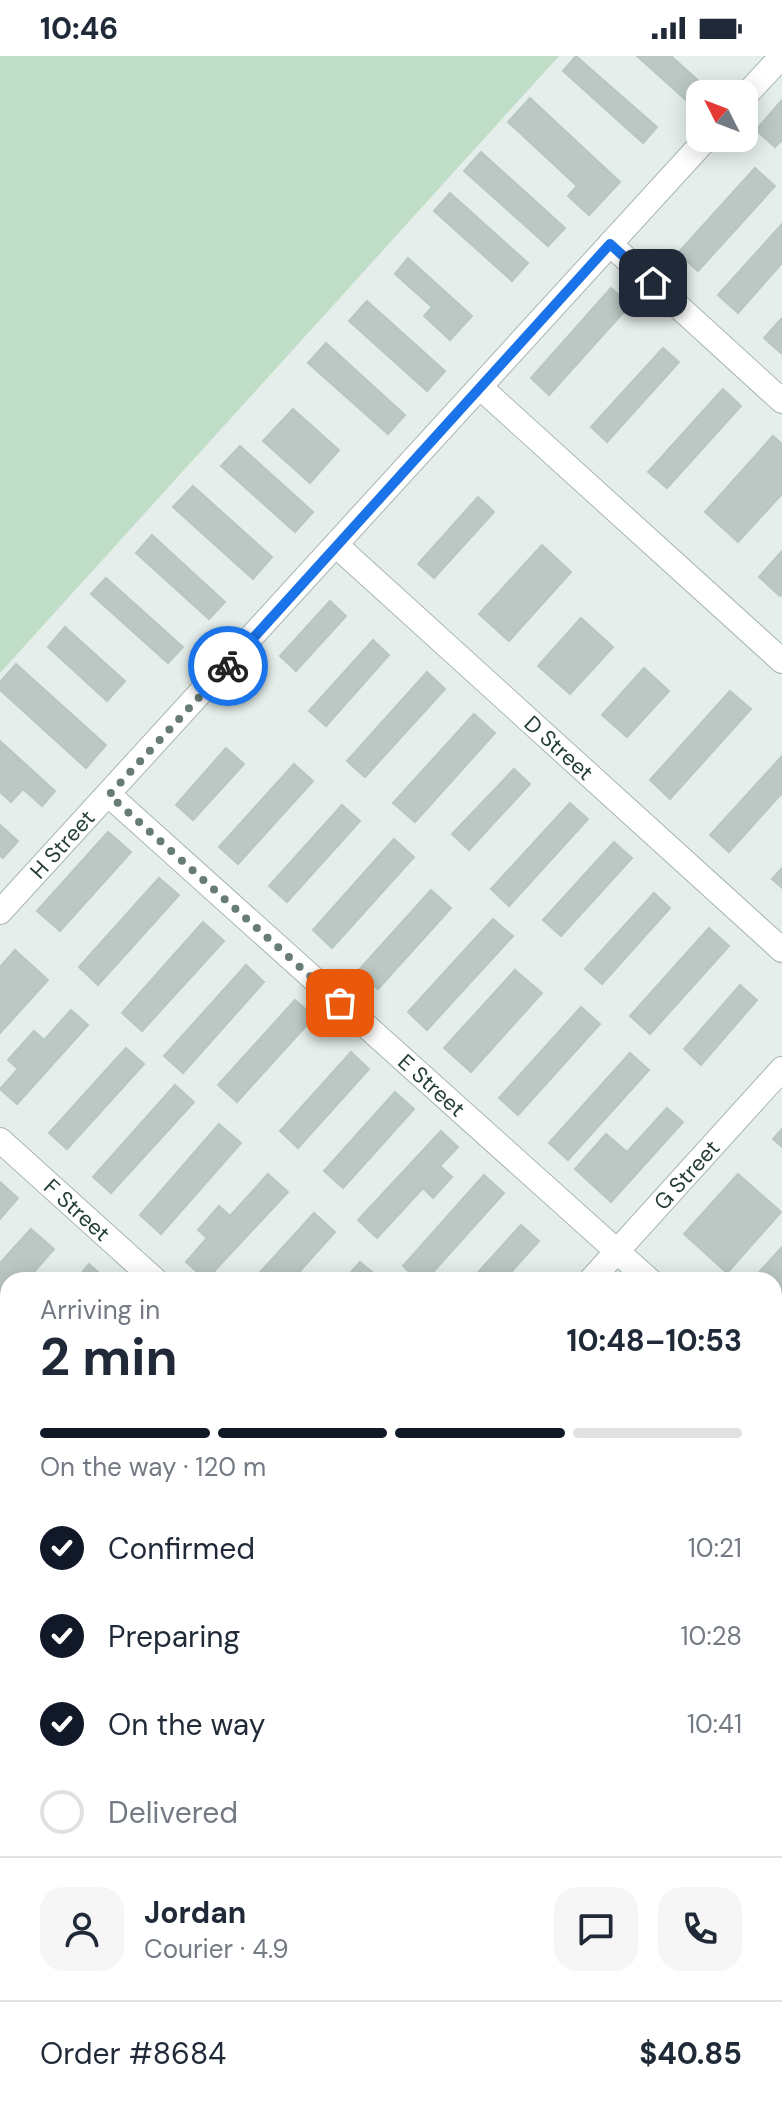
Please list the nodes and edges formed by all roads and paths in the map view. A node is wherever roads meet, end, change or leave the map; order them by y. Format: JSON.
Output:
{"nodes":[{"id":1,"x":782,"y":56,"type":"edge"},
{"id":2,"x":758,"y":82,"type":"edge"},
{"id":3,"x":694,"y":152,"type":"edge"},
{"id":4,"x":610,"y":244,"type":"junction"},
{"id":5,"x":481,"y":388,"type":"junction"},
{"id":6,"x":782,"y":401,"type":"edge"},
{"id":7,"x":337,"y":546,"type":"junction"},
{"id":8,"x":782,"y":661,"type":"edge"},
{"id":9,"x":109,"y":795,"type":"junction"},
{"id":10,"x":0,"y":912,"type":"edge"},
{"id":11,"x":782,"y":950,"type":"edge"},
{"id":12,"x":782,"y":1069,"type":"edge"},
{"id":13,"x":0,"y":1140,"type":"edge"},
{"id":14,"x":617,"y":1251,"type":"junction"},
{"id":15,"x":146,"y":1272,"type":"edge"},
{"id":16,"x":598,"y":1272,"type":"edge"},
{"id":17,"x":640,"y":1272,"type":"edge"}],
"edges":[{"from":1,"to":2,"type":"street"},
{"from":3,"to":4,"type":"street","name":"H Street"},
{"from":4,"to":5,"type":"street","name":"H Street"},
{"from":4,"to":6,"type":"street"},
{"from":5,"to":7,"type":"street","name":"H Street"},
{"from":5,"to":8,"type":"street"},
{"from":7,"to":9,"type":"street","name":"H Street"},
{"from":7,"to":11,"type":"street","name":"D Street"},
{"from":9,"to":10,"type":"street","name":"H Street"},
{"from":9,"to":14,"type":"street","name":"E Street"},
{"from":12,"to":14,"type":"street","name":"G Street"},
{"from":13,"to":15,"type":"street","name":"F Street"},
{"from":14,"to":16,"type":"street","name":"G Street"},
{"from":14,"to":17,"type":"street","name":"E Street"}]}
